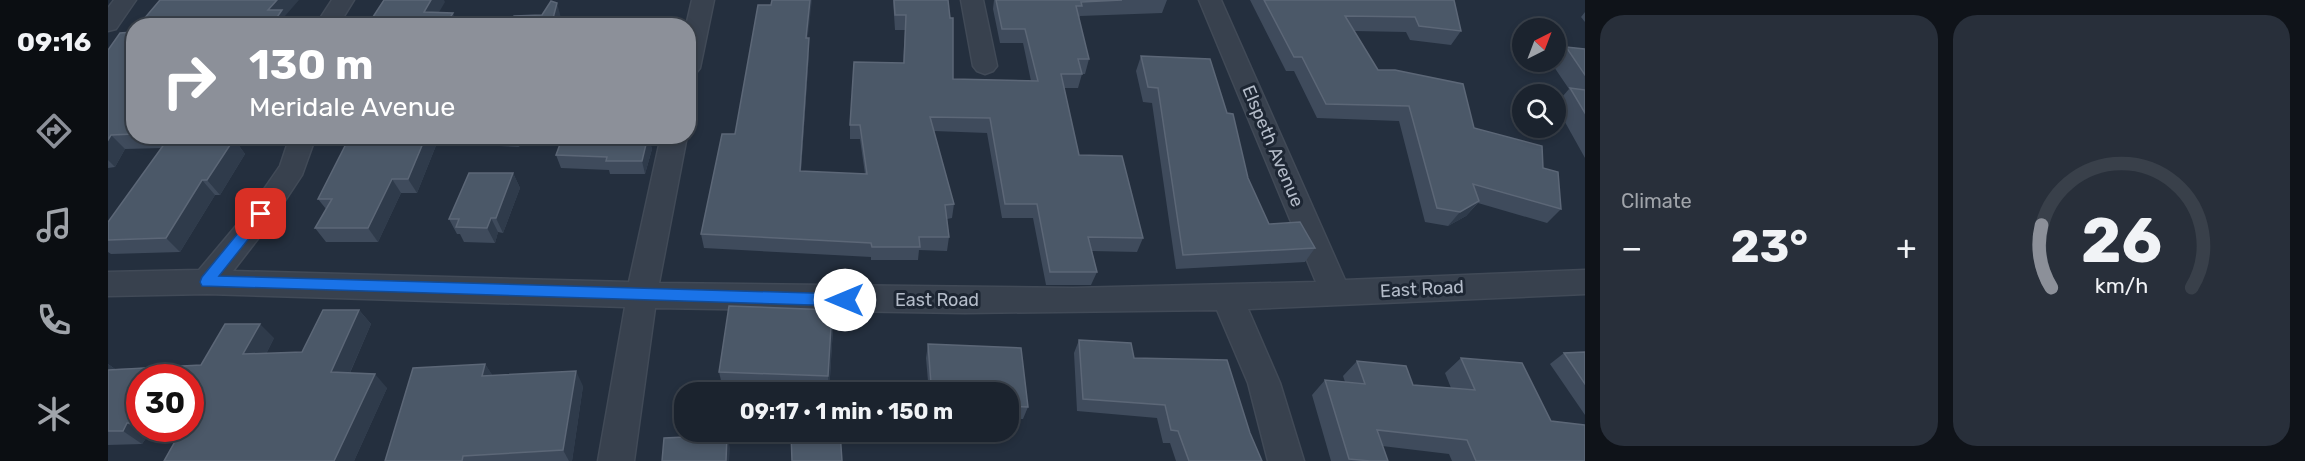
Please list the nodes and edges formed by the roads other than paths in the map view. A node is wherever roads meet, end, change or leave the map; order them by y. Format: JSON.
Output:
{"nodes":[{"id":1,"x":125,"y":0,"type":"edge"},
{"id":2,"x":343,"y":0,"type":"edge"},
{"id":3,"x":703,"y":0,"type":"edge"},
{"id":4,"x":972,"y":0,"type":"edge"},
{"id":5,"x":1210,"y":0,"type":"edge"},
{"id":6,"x":331,"y":18,"type":"edge"},
{"id":7,"x":108,"y":24,"type":"edge"},
{"id":8,"x":696,"y":32,"type":"edge"},
{"id":9,"x":985,"y":66,"type":"dead end"},
{"id":10,"x":300,"y":144,"type":"edge"},
{"id":11,"x":672,"y":144,"type":"edge"},
{"id":12,"x":207,"y":282,"type":"junction"},
{"id":13,"x":1585,"y":282,"type":"edge"},
{"id":14,"x":108,"y":284,"type":"edge"},
{"id":15,"x":1335,"y":292,"type":"junction"},
{"id":16,"x":642,"y":294,"type":"junction"},
{"id":17,"x":1228,"y":299,"type":"junction"},
{"id":18,"x":616,"y":461,"type":"edge"},
{"id":19,"x":1286,"y":461,"type":"edge"}],
"edges":[{"from":1,"to":7,"type":"street"},
{"from":2,"to":6,"type":"street"},
{"from":3,"to":8,"type":"street"},
{"from":4,"to":9,"type":"street"},
{"from":5,"to":15,"type":"street","name":"Elspeth Avenue"},
{"from":10,"to":12,"type":"street"},
{"from":11,"to":16,"type":"street"},
{"from":12,"to":14,"type":"street","name":"East Road"},
{"from":12,"to":16,"type":"street","name":"East Road"},
{"from":13,"to":15,"type":"street","name":"East Road"},
{"from":15,"to":17,"type":"street","name":"East Road"},
{"from":16,"to":17,"type":"street","name":"East Road"},
{"from":16,"to":18,"type":"street"},
{"from":17,"to":19,"type":"street"}]}
